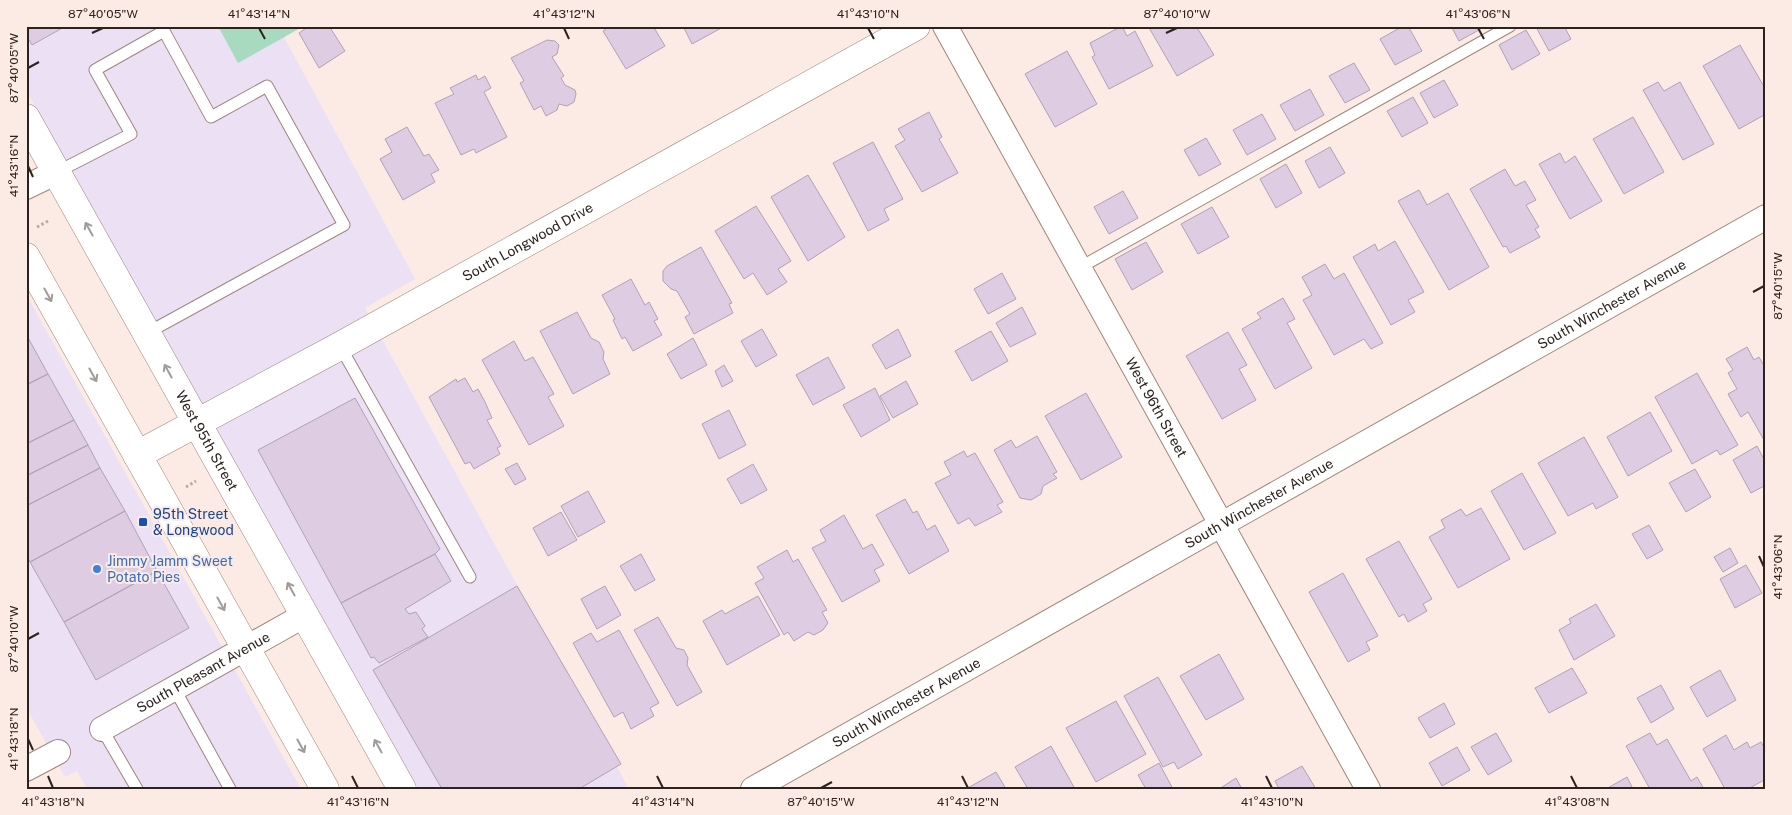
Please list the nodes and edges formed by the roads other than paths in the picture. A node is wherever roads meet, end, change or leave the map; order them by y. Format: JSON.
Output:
{"nodes":[{"id":1,"x":916,"y":26,"type":"edge"},
{"id":2,"x":945,"y":26,"type":"edge"},
{"id":3,"x":1510,"y":26,"type":"edge"},
{"id":4,"x":26,"y":118,"type":"edge"},
{"id":5,"x":57,"y":172,"type":"junction"},
{"id":6,"x":26,"y":187,"type":"edge"},
{"id":7,"x":1766,"y":217,"type":"edge"},
{"id":8,"x":26,"y":257,"type":"edge"},
{"id":9,"x":1079,"y":268,"type":"junction"},
{"id":10,"x":147,"y":333,"type":"junction"},
{"id":11,"x":340,"y":346,"type":"junction"},
{"id":12,"x":197,"y":422,"type":"junction"},
{"id":13,"x":137,"y":455,"type":"junction"},
{"id":14,"x":1222,"y":525,"type":"junction"},
{"id":15,"x":470,"y":577,"type":"dead end"},
{"id":16,"x":305,"y":615,"type":"junction"},
{"id":17,"x":246,"y":648,"type":"junction"},
{"id":18,"x":174,"y":688,"type":"junction"},
{"id":19,"x":102,"y":728,"type":"joint"},
{"id":20,"x":58,"y":752,"type":"dead end"},
{"id":21,"x":26,"y":769,"type":"edge"},
{"id":22,"x":137,"y":789,"type":"edge"},
{"id":23,"x":230,"y":789,"type":"edge"},
{"id":24,"x":325,"y":789,"type":"edge"},
{"id":25,"x":402,"y":789,"type":"edge"},
{"id":26,"x":753,"y":789,"type":"edge"},
{"id":27,"x":1368,"y":789,"type":"edge"}],
"edges":[{"from":1,"to":11,"type":"main road","name":"South Longwood Drive"},
{"from":2,"to":9,"type":"street","name":"West 96th Street"},
{"from":3,"to":9,"type":"lane"},
{"from":4,"to":5,"type":"main road","name":"West 95th Street"},
{"from":5,"to":6,"type":"street"},
{"from":10,"to":5,"type":"main road","name":"West 95th Street","one_way":true},
{"from":5,"to":10,"type":"lane"},
{"from":7,"to":14,"type":"street","name":"South Winchester Avenue"},
{"from":8,"to":13,"type":"main road","one_way":true},
{"from":9,"to":14,"type":"street","name":"West 96th Street"},
{"from":12,"to":10,"type":"main road","name":"West 95th Street","one_way":true},
{"from":11,"to":12,"type":"main road","name":"South Longwood Drive"},
{"from":11,"to":15,"type":"lane"},
{"from":12,"to":13,"type":"main road","name":"South Longwood Drive"},
{"from":16,"to":12,"type":"main road","name":"West 95th Street","one_way":true},
{"from":13,"to":17,"type":"main road","one_way":true},
{"from":14,"to":26,"type":"street","name":"South Winchester Avenue"},
{"from":14,"to":27,"type":"street","name":"West 96th Street"},
{"from":16,"to":17,"type":"street","name":"South Pleasant Avenue"},
{"from":25,"to":16,"type":"main road","name":"West 95th Street","one_way":true},
{"from":17,"to":18,"type":"street","name":"South Pleasant Avenue"},
{"from":17,"to":24,"type":"main road","one_way":true},
{"from":18,"to":19,"type":"street","name":"South Pleasant Avenue"},
{"from":18,"to":23,"type":"lane"},
{"from":19,"to":22,"type":"lane"},
{"from":20,"to":21,"type":"street"}]}
